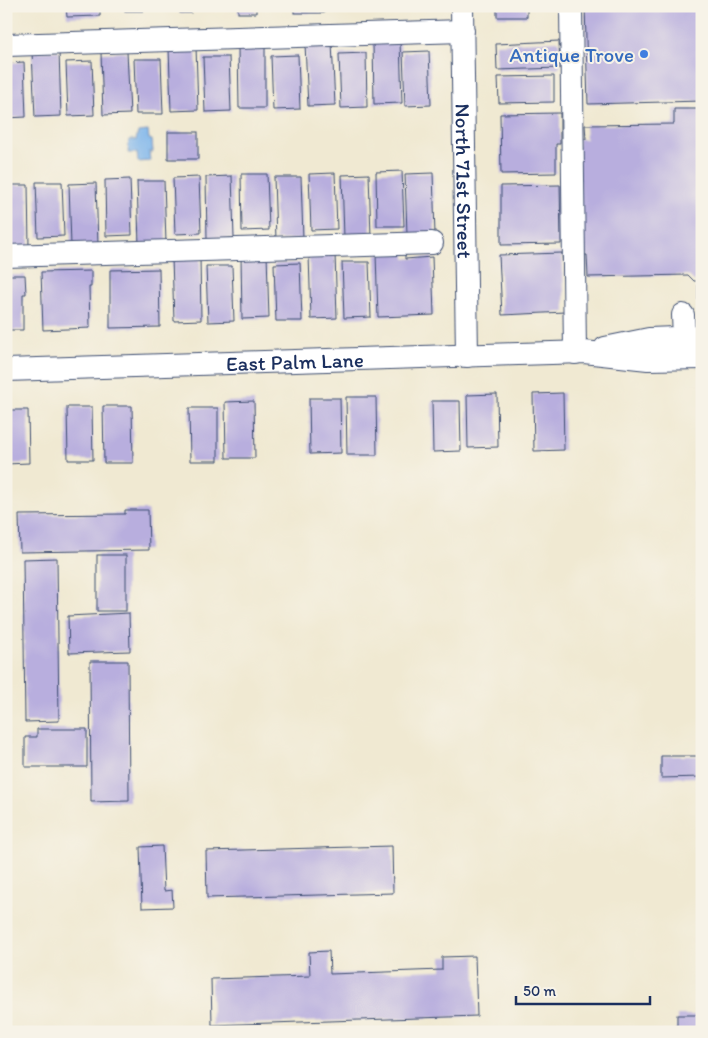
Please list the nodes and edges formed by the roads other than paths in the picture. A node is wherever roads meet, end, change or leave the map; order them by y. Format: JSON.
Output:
{"nodes":[{"id":1,"x":462,"y":6,"type":"edge"},
{"id":2,"x":571,"y":6,"type":"edge"},
{"id":3,"x":463,"y":31,"type":"junction"},
{"id":4,"x":6,"y":45,"type":"edge"},
{"id":5,"x":432,"y":243,"type":"dead end"},
{"id":6,"x":6,"y":256,"type":"edge"},
{"id":7,"x":683,"y":315,"type":"dead end"},
{"id":8,"x":693,"y":338,"type":"edge"},
{"id":9,"x":579,"y":353,"type":"junction"},
{"id":10,"x":467,"y":356,"type":"junction"},
{"id":11,"x":702,"y":358,"type":"edge"},
{"id":12,"x":6,"y":370,"type":"edge"}],
"edges":[{"from":1,"to":3,"type":"street","name":"North 71st Street"},
{"from":2,"to":9,"type":"street"},
{"from":3,"to":4,"type":"street"},
{"from":3,"to":10,"type":"street","name":"North 71st Street"},
{"from":5,"to":6,"type":"street"},
{"from":7,"to":8,"type":"street"},
{"from":8,"to":9,"type":"street","name":"East Palm Lane"},
{"from":9,"to":10,"type":"street","name":"East Palm Lane"},
{"from":9,"to":11,"type":"street","name":"East Palm Lane"},
{"from":10,"to":12,"type":"street","name":"East Palm Lane"}]}
